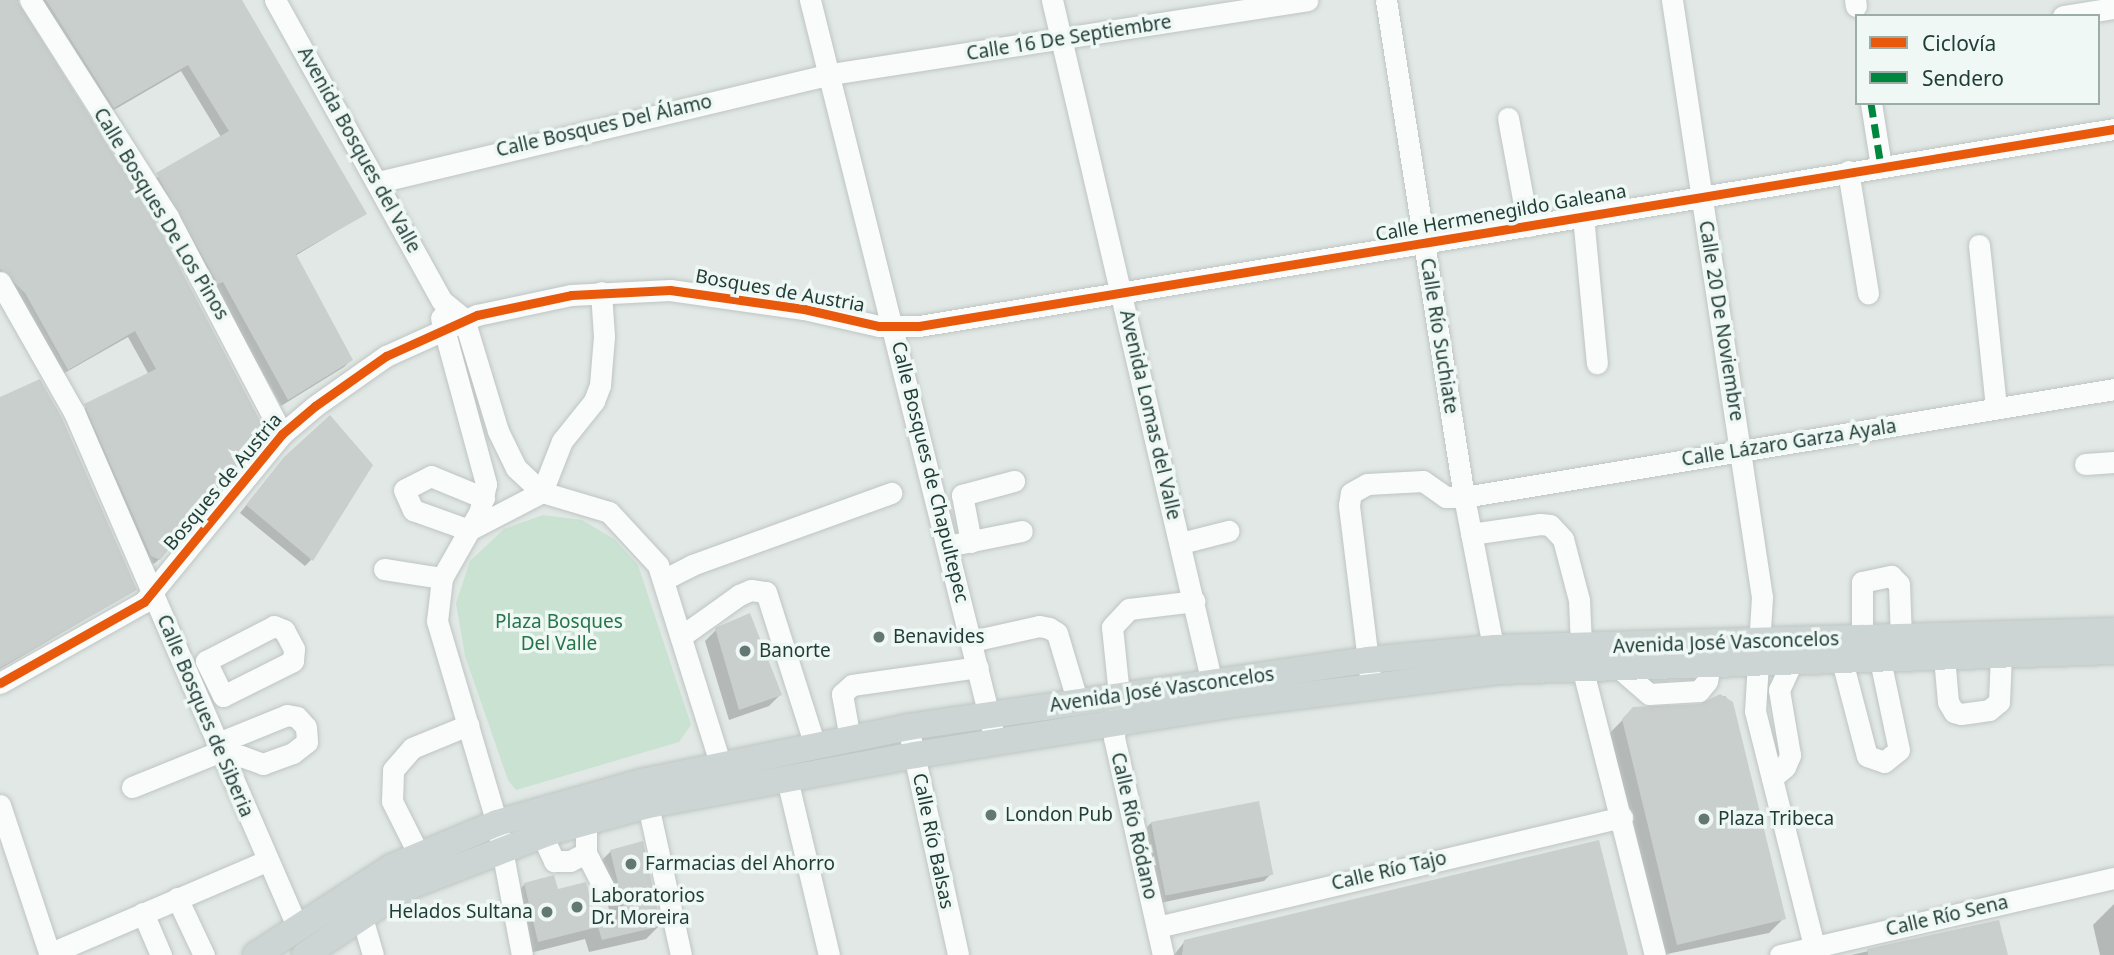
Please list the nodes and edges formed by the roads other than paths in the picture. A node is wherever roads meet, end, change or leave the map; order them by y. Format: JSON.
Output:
{"nodes":[{"id":1,"x":30,"y":0,"type":"edge"},
{"id":2,"x":275,"y":0,"type":"edge"},
{"id":3,"x":810,"y":0,"type":"edge"},
{"id":4,"x":1052,"y":0,"type":"edge"},
{"id":5,"x":1307,"y":0,"type":"edge"},
{"id":6,"x":1386,"y":0,"type":"edge"},
{"id":7,"x":1672,"y":0,"type":"edge"},
{"id":8,"x":2114,"y":8,"type":"edge"},
{"id":9,"x":2076,"y":14,"type":"edge"},
{"id":10,"x":1061,"y":38,"type":"junction"},
{"id":11,"x":831,"y":74,"type":"junction"},
{"id":12,"x":1871,"y":105,"type":"edge"},
{"id":13,"x":1508,"y":118,"type":"dead end"},
{"id":14,"x":2114,"y":129,"type":"edge"},
{"id":15,"x":1881,"y":166,"type":"junction"},
{"id":16,"x":1848,"y":171,"type":"junction"},
{"id":17,"x":378,"y":182,"type":"junction"},
{"id":18,"x":1702,"y":196,"type":"junction"},
{"id":19,"x":1583,"y":216,"type":"junction"},
{"id":20,"x":1528,"y":226,"type":"junction"},
{"id":21,"x":1425,"y":245,"type":"junction"},
{"id":22,"x":1979,"y":245,"type":"dead end"},
{"id":23,"x":0,"y":282,"type":"edge"},
{"id":24,"x":601,"y":292,"type":"junction"},
{"id":25,"x":1868,"y":293,"type":"dead end"},
{"id":26,"x":1122,"y":295,"type":"junction"},
{"id":27,"x":442,"y":301,"type":"junction"},
{"id":28,"x":464,"y":319,"type":"junction"},
{"id":29,"x":894,"y":327,"type":"junction"},
{"id":30,"x":440,"y":329,"type":"junction"},
{"id":31,"x":1597,"y":363,"type":"dead end"},
{"id":32,"x":2114,"y":389,"type":"edge"},
{"id":33,"x":1996,"y":408,"type":"junction"},
{"id":34,"x":282,"y":434,"type":"junction"},
{"id":35,"x":1741,"y":452,"type":"junction"},
{"id":36,"x":2114,"y":462,"type":"edge"},
{"id":37,"x":2085,"y":464,"type":"dead end"},
{"id":38,"x":1014,"y":481,"type":"dead end"},
{"id":39,"x":542,"y":492,"type":"junction"},
{"id":40,"x":891,"y":493,"type":"dead end"},
{"id":41,"x":1464,"y":496,"type":"junction"},
{"id":42,"x":484,"y":498,"type":"junction"},
{"id":43,"x":470,"y":530,"type":"junction"},
{"id":44,"x":1022,"y":531,"type":"dead end"},
{"id":45,"x":1228,"y":531,"type":"dead end"},
{"id":46,"x":1471,"y":534,"type":"junction"},
{"id":47,"x":971,"y":541,"type":"junction"},
{"id":48,"x":1181,"y":543,"type":"junction"},
{"id":49,"x":948,"y":545,"type":"junction"},
{"id":50,"x":384,"y":569,"type":"dead end"},
{"id":51,"x":442,"y":579,"type":"junction"},
{"id":52,"x":665,"y":579,"type":"junction"},
{"id":53,"x":153,"y":594,"type":"junction"},
{"id":54,"x":1195,"y":601,"type":"junction"},
{"id":55,"x":2114,"y":631,"type":"edge"},
{"id":56,"x":683,"y":635,"type":"junction"},
{"id":57,"x":1901,"y":638,"type":"junction"},
{"id":58,"x":1862,"y":639,"type":"junction"},
{"id":59,"x":972,"y":641,"type":"junction"},
{"id":60,"x":2114,"y":651,"type":"edge"},
{"id":61,"x":1758,"y":653,"type":"junction"},
{"id":62,"x":2001,"y":655,"type":"junction"},
{"id":63,"x":1580,"y":657,"type":"junction"},
{"id":64,"x":1944,"y":657,"type":"junction"},
{"id":65,"x":1496,"y":659,"type":"junction"},
{"id":66,"x":1880,"y":660,"type":"junction"},
{"id":67,"x":1842,"y":661,"type":"junction"},
{"id":68,"x":1792,"y":662,"type":"junction"},
{"id":69,"x":1710,"y":665,"type":"junction"},
{"id":70,"x":978,"y":667,"type":"junction"},
{"id":71,"x":1619,"y":667,"type":"junction"},
{"id":72,"x":1370,"y":673,"type":"junction"},
{"id":73,"x":0,"y":683,"type":"edge"},
{"id":74,"x":1699,"y":691,"type":"junction"},
{"id":75,"x":1722,"y":693,"type":"dead end"},
{"id":76,"x":1118,"y":695,"type":"junction"},
{"id":77,"x":1215,"y":695,"type":"junction"},
{"id":78,"x":1078,"y":703,"type":"junction"},
{"id":79,"x":989,"y":716,"type":"junction"},
{"id":80,"x":1115,"y":722,"type":"junction"},
{"id":81,"x":468,"y":725,"type":"junction"},
{"id":82,"x":908,"y":727,"type":"junction"},
{"id":83,"x":850,"y":739,"type":"junction"},
{"id":84,"x":995,"y":742,"type":"junction"},
{"id":85,"x":815,"y":746,"type":"junction"},
{"id":86,"x":221,"y":752,"type":"junction"},
{"id":87,"x":915,"y":755,"type":"junction"},
{"id":88,"x":721,"y":766,"type":"junction"},
{"id":89,"x":1772,"y":778,"type":"junction"},
{"id":90,"x":787,"y":779,"type":"junction"},
{"id":91,"x":132,"y":786,"type":"dead end"},
{"id":92,"x":0,"y":805,"type":"edge"},
{"id":93,"x":648,"y":805,"type":"junction"},
{"id":94,"x":1622,"y":817,"type":"junction"},
{"id":95,"x":586,"y":822,"type":"junction"},
{"id":96,"x":497,"y":823,"type":"junction"},
{"id":97,"x":542,"y":835,"type":"junction"},
{"id":98,"x":500,"y":851,"type":"junction"},
{"id":99,"x":586,"y":853,"type":"junction"},
{"id":100,"x":418,"y":855,"type":"junction"},
{"id":101,"x":265,"y":861,"type":"junction"},
{"id":102,"x":2114,"y":878,"type":"edge"},
{"id":103,"x":351,"y":889,"type":"junction"},
{"id":104,"x":605,"y":890,"type":"dead end"},
{"id":105,"x":177,"y":898,"type":"junction"},
{"id":106,"x":143,"y":913,"type":"junction"},
{"id":107,"x":363,"y":914,"type":"junction"},
{"id":108,"x":297,"y":926,"type":"junction"},
{"id":109,"x":1157,"y":927,"type":"junction"},
{"id":110,"x":1814,"y":946,"type":"junction"},
{"id":111,"x":50,"y":954,"type":"edge"},
{"id":112,"x":161,"y":955,"type":"edge"},
{"id":113,"x":204,"y":955,"type":"edge"},
{"id":114,"x":256,"y":955,"type":"edge"},
{"id":115,"x":305,"y":955,"type":"edge"},
{"id":116,"x":373,"y":955,"type":"edge"},
{"id":117,"x":522,"y":955,"type":"edge"},
{"id":118,"x":681,"y":955,"type":"edge"},
{"id":119,"x":830,"y":955,"type":"edge"},
{"id":120,"x":958,"y":955,"type":"edge"},
{"id":121,"x":1163,"y":955,"type":"edge"},
{"id":122,"x":1656,"y":955,"type":"edge"},
{"id":123,"x":1780,"y":955,"type":"edge"}],
"edges":[{"from":1,"to":34,"type":"street","name":"Calle Bosques De Los Pinos"},
{"from":2,"to":17,"type":"street","name":"Avenida Bosques del Valle"},
{"from":3,"to":11,"type":"street","name":"Calle Bosques de Chapultepec"},
{"from":4,"to":10,"type":"street","name":"Avenida Lomas del Valle"},
{"from":5,"to":10,"type":"street","name":"Calle 16 De Septiembre"},
{"from":6,"to":21,"type":"street","name":"Calle Río Suchiate"},
{"from":7,"to":18,"type":"street","name":"Calle 20 De Noviembre"},
{"from":8,"to":9,"type":"street"},
{"from":10,"to":11,"type":"street","name":"Calle 16 De Septiembre"},
{"from":10,"to":26,"type":"street","name":"Avenida Lomas del Valle"},
{"from":11,"to":17,"type":"street","name":"Calle Bosques Del Álamo"},
{"from":11,"to":29,"type":"street","name":"Calle Bosques de Chapultepec"},
{"from":12,"to":15,"type":"street"},
{"from":13,"to":20,"type":"street"},
{"from":14,"to":15,"type":"street","name":"Calle Hermenegildo Galeana"},
{"from":15,"to":16,"type":"street","name":"Calle Hermenegildo Galeana"},
{"from":16,"to":18,"type":"street","name":"Calle Hermenegildo Galeana"},
{"from":16,"to":25,"type":"street"},
{"from":17,"to":27,"type":"street","name":"Avenida Bosques del Valle"},
{"from":18,"to":19,"type":"street","name":"Calle Hermenegildo Galeana"},
{"from":18,"to":35,"type":"street","name":"Calle 20 De Noviembre"},
{"from":19,"to":20,"type":"street","name":"Calle Hermenegildo Galeana"},
{"from":19,"to":31,"type":"street"},
{"from":20,"to":21,"type":"street","name":"Calle Hermenegildo Galeana"},
{"from":21,"to":26,"type":"street","name":"Calle Hermenegildo Galeana"},
{"from":21,"to":41,"type":"street","name":"Calle Río Suchiate"},
{"from":22,"to":33,"type":"street"},
{"from":23,"to":53,"type":"street","name":"Calle Bosques de Siberia"},
{"from":24,"to":28,"type":"street","name":"Bosques de Austria"},
{"from":24,"to":29,"type":"street","name":"Bosques de Austria"},
{"from":24,"to":39,"type":"street"},
{"from":26,"to":29,"type":"street","name":"Calle Hermenegildo Galeana"},
{"from":26,"to":48,"type":"street","name":"Avenida Lomas del Valle"},
{"from":27,"to":28,"type":"street","name":"Avenida Bosques del Valle"},
{"from":27,"to":30,"type":"street"},
{"from":28,"to":30,"type":"street","name":"Bosques de Austria"},
{"from":28,"to":39,"type":"street"},
{"from":29,"to":49,"type":"street","name":"Calle Bosques de Chapultepec"},
{"from":30,"to":34,"type":"street","name":"Bosques de Austria"},
{"from":30,"to":42,"type":"street"},
{"from":32,"to":33,"type":"street","name":"Calle Lázaro Garza Ayala"},
{"from":33,"to":35,"type":"street","name":"Calle Lázaro Garza Ayala"},
{"from":34,"to":53,"type":"street","name":"Bosques de Austria"},
{"from":35,"to":41,"type":"street","name":"Calle Lázaro Garza Ayala"},
{"from":35,"to":61,"type":"street","name":"Calle 20 De Noviembre"},
{"from":36,"to":37,"type":"street"},
{"from":38,"to":47,"type":"street"},
{"from":39,"to":43,"type":"street"},
{"from":39,"to":52,"type":"street"},
{"from":40,"to":52,"type":"street"},
{"from":41,"to":46,"type":"street","name":"Calle Río Suchiate"},
{"from":41,"to":72,"type":"street"},
{"from":42,"to":43,"type":"street"},
{"from":42,"to":43,"type":"street"},
{"from":43,"to":51,"type":"street"},
{"from":44,"to":47,"type":"street"},
{"from":45,"to":48,"type":"street"},
{"from":46,"to":63,"type":"street"},
{"from":46,"to":65,"type":"street","name":"Calle Río Suchiate"},
{"from":47,"to":49,"type":"street"},
{"from":48,"to":54,"type":"street","name":"Avenida Lomas del Valle"},
{"from":49,"to":59,"type":"street","name":"Calle Bosques de Chapultepec"},
{"from":50,"to":51,"type":"street"},
{"from":51,"to":81,"type":"street"},
{"from":52,"to":56,"type":"street"},
{"from":53,"to":73,"type":"street","name":"Bosques de Austria"},
{"from":53,"to":86,"type":"street","name":"Calle Bosques de Siberia"},
{"from":54,"to":76,"type":"street","name":"Calle Río Ródano"},
{"from":54,"to":77,"type":"street","name":"Avenida Lomas del Valle"},
{"from":55,"to":57,"type":"main road","name":"Avenida José Vasconcelos"},
{"from":56,"to":85,"type":"street"},
{"from":56,"to":88,"type":"street"},
{"from":57,"to":58,"type":"main road","name":"Avenida José Vasconcelos"},
{"from":57,"to":58,"type":"street"},
{"from":58,"to":61,"type":"main road","name":"Avenida José Vasconcelos"},
{"from":59,"to":70,"type":"street","name":"Calle Bosques de Chapultepec"},
{"from":59,"to":78,"type":"street"},
{"from":60,"to":62,"type":"main road","name":"Avenida José Vasconcelos"},
{"from":61,"to":63,"type":"main road","name":"Avenida José Vasconcelos"},
{"from":61,"to":68,"type":"main road","name":"Avenida José Vasconcelos"},
{"from":61,"to":69,"type":"main road","name":"Avenida José Vasconcelos"},
{"from":61,"to":89,"type":"street","name":"Calle 20 De Noviembre"},
{"from":62,"to":64,"type":"main road","name":"Avenida José Vasconcelos"},
{"from":62,"to":64,"type":"street"},
{"from":63,"to":65,"type":"main road","name":"Avenida José Vasconcelos"},
{"from":63,"to":71,"type":"main road","name":"Avenida José Vasconcelos"},
{"from":63,"to":94,"type":"street"},
{"from":64,"to":66,"type":"main road","name":"Avenida José Vasconcelos"},
{"from":65,"to":72,"type":"main road","name":"Avenida José Vasconcelos"},
{"from":66,"to":67,"type":"main road","name":"Avenida José Vasconcelos"},
{"from":66,"to":67,"type":"street"},
{"from":67,"to":68,"type":"main road","name":"Avenida José Vasconcelos"},
{"from":68,"to":89,"type":"street"},
{"from":69,"to":71,"type":"main road","name":"Avenida José Vasconcelos"},
{"from":69,"to":74,"type":"street"},
{"from":70,"to":79,"type":"street","name":"Calle Bosques de Chapultepec"},
{"from":70,"to":83,"type":"street"},
{"from":71,"to":74,"type":"street"},
{"from":72,"to":77,"type":"main road","name":"Avenida José Vasconcelos"},
{"from":74,"to":75,"type":"street"},
{"from":76,"to":77,"type":"main road","name":"Avenida José Vasconcelos"},
{"from":76,"to":78,"type":"main road","name":"Avenida José Vasconcelos"},
{"from":76,"to":80,"type":"street","name":"Calle Río Ródano"},
{"from":77,"to":80,"type":"main road","name":"Avenida José Vasconcelos"},
{"from":78,"to":79,"type":"main road","name":"Avenida José Vasconcelos"},
{"from":79,"to":82,"type":"main road","name":"Avenida José Vasconcelos"},
{"from":79,"to":84,"type":"street","name":"Calle Bosques de Chapultepec"},
{"from":80,"to":84,"type":"main road","name":"Avenida José Vasconcelos"},
{"from":80,"to":109,"type":"street","name":"Calle Río Ródano"},
{"from":81,"to":96,"type":"street"},
{"from":81,"to":100,"type":"street"},
{"from":82,"to":83,"type":"main road","name":"Avenida José Vasconcelos"},
{"from":82,"to":87,"type":"street","name":"Calle Río Balsas"},
{"from":83,"to":85,"type":"main road","name":"Avenida José Vasconcelos"},
{"from":84,"to":87,"type":"main road","name":"Avenida José Vasconcelos"},
{"from":85,"to":88,"type":"main road","name":"Avenida José Vasconcelos"},
{"from":86,"to":91,"type":"street"},
{"from":86,"to":101,"type":"street","name":"Calle Bosques de Siberia"},
{"from":87,"to":90,"type":"main road","name":"Avenida José Vasconcelos"},
{"from":87,"to":120,"type":"street","name":"Calle Río Balsas"},
{"from":88,"to":93,"type":"main road"},
{"from":88,"to":96,"type":"main road","name":"Avenida José Vasconcelos"},
{"from":89,"to":110,"type":"street","name":"Calle 20 De Noviembre"},
{"from":90,"to":93,"type":"main road","name":"Avenida José Vasconcelos"},
{"from":90,"to":119,"type":"street"},
{"from":92,"to":111,"type":"street"},
{"from":93,"to":95,"type":"main road","name":"Avenida José Vasconcelos"},
{"from":93,"to":118,"type":"street"},
{"from":94,"to":109,"type":"street","name":"Calle Río Tajo"},
{"from":94,"to":122,"type":"street"},
{"from":95,"to":97,"type":"main road","name":"Avenida José Vasconcelos"},
{"from":95,"to":99,"type":"street"},
{"from":96,"to":98,"type":"street"},
{"from":96,"to":100,"type":"main road","name":"Avenida José Vasconcelos"},
{"from":97,"to":98,"type":"main road","name":"Avenida José Vasconcelos"},
{"from":97,"to":99,"type":"street"},
{"from":98,"to":107,"type":"main road","name":"Avenida José Vasconcelos"},
{"from":98,"to":117,"type":"street"},
{"from":99,"to":104,"type":"street"},
{"from":100,"to":103,"type":"main road","name":"Avenida José Vasconcelos"},
{"from":101,"to":105,"type":"street"},
{"from":101,"to":108,"type":"street","name":"Calle Bosques de Siberia"},
{"from":102,"to":110,"type":"street","name":"Calle Río Sena"},
{"from":103,"to":107,"type":"street"},
{"from":103,"to":108,"type":"main road","name":"Avenida José Vasconcelos"},
{"from":105,"to":106,"type":"street"},
{"from":105,"to":113,"type":"street"},
{"from":106,"to":111,"type":"street"},
{"from":106,"to":112,"type":"street"},
{"from":107,"to":115,"type":"main road","name":"Avenida José Vasconcelos"},
{"from":107,"to":116,"type":"street"},
{"from":108,"to":114,"type":"main road","name":"Avenida José Vasconcelos"},
{"from":109,"to":121,"type":"street","name":"Calle Río Ródano"},
{"from":110,"to":123,"type":"street","name":"Calle Río Sena"}]}
